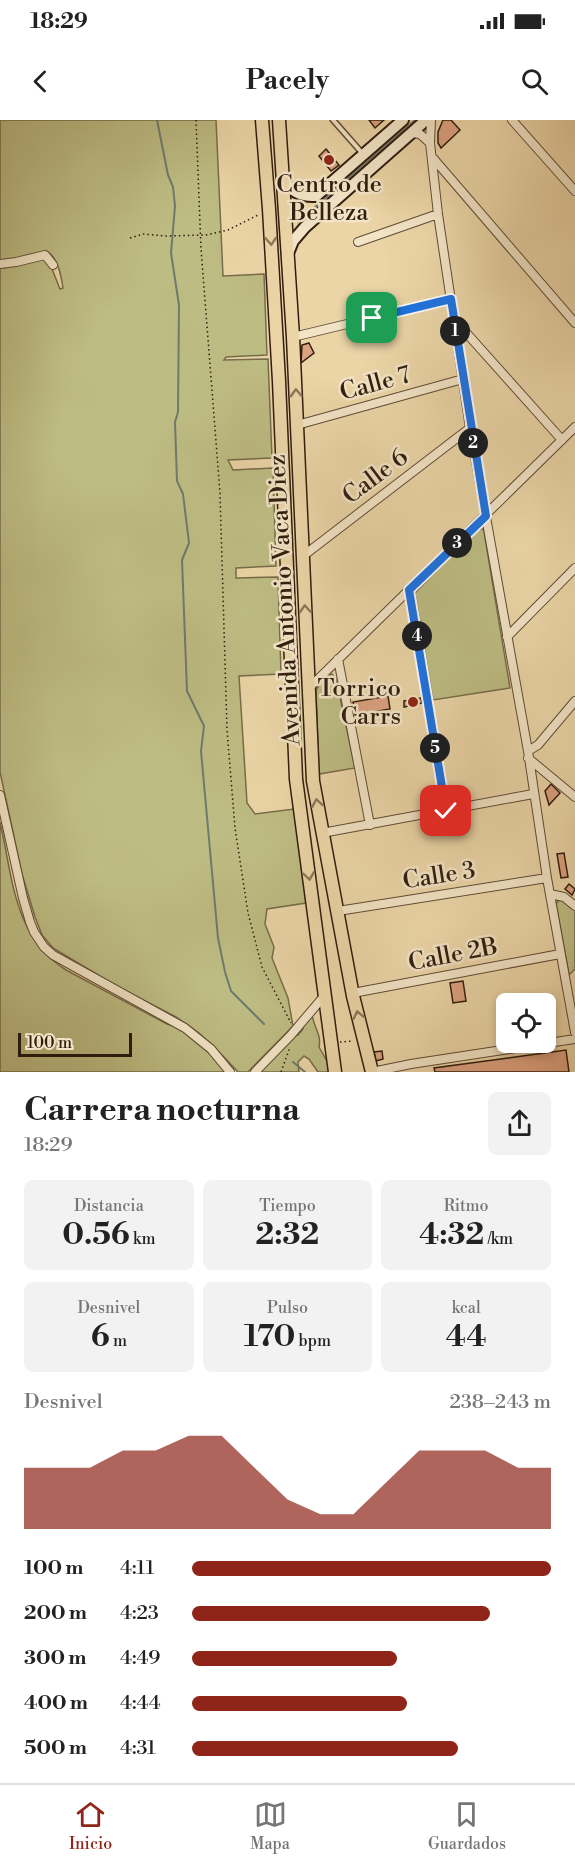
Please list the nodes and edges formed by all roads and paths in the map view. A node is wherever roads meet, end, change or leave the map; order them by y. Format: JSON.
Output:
{"nodes":[{"id":1,"x":196,"y":120,"type":"edge"},
{"id":2,"x":262,"y":120,"type":"edge"},
{"id":3,"x":279,"y":120,"type":"edge"},
{"id":4,"x":333,"y":120,"type":"edge"},
{"id":5,"x":403,"y":120,"type":"edge"},
{"id":6,"x":426,"y":120,"type":"edge"},
{"id":7,"x":431,"y":120,"type":"edge"},
{"id":8,"x":512,"y":120,"type":"edge"},
{"id":9,"x":411,"y":133,"type":"junction"},
{"id":10,"x":430,"y":143,"type":"junction"},
{"id":11,"x":364,"y":154,"type":"junction"},
{"id":12,"x":432,"y":157,"type":"junction"},
{"id":13,"x":284,"y":180,"type":"junction"},
{"id":14,"x":575,"y":191,"type":"edge"},
{"id":15,"x":269,"y":209,"type":"junction"},
{"id":16,"x":438,"y":214,"type":"junction"},
{"id":17,"x":201,"y":235,"type":"junction"},
{"id":18,"x":130,"y":238,"type":"dead end"},
{"id":19,"x":358,"y":242,"type":"dead end"},
{"id":20,"x":288,"y":251,"type":"junction"},
{"id":21,"x":0,"y":264,"type":"edge"},
{"id":22,"x":53,"y":265,"type":"dead end"},
{"id":23,"x":451,"y":299,"type":"junction"},
{"id":24,"x":453,"y":318,"type":"junction"},
{"id":25,"x":575,"y":323,"type":"edge"},
{"id":26,"x":293,"y":337,"type":"junction"},
{"id":27,"x":463,"y":379,"type":"junction"},
{"id":28,"x":279,"y":381,"type":"junction"},
{"id":29,"x":297,"y":425,"type":"junction"},
{"id":30,"x":575,"y":427,"type":"edge"},
{"id":31,"x":470,"y":428,"type":"junction"},
{"id":32,"x":562,"y":440,"type":"junction"},
{"id":33,"x":486,"y":516,"type":"junction"},
{"id":34,"x":303,"y":556,"type":"junction"},
{"id":35,"x":575,"y":568,"type":"edge"},
{"id":36,"x":409,"y":590,"type":"junction"},
{"id":37,"x":507,"y":637,"type":"junction"},
{"id":38,"x":338,"y":659,"type":"junction"},
{"id":39,"x":310,"y":687,"type":"junction"},
{"id":40,"x":575,"y":701,"type":"edge"},
{"id":41,"x":528,"y":755,"type":"junction"},
{"id":42,"x":533,"y":794,"type":"junction"},
{"id":43,"x":0,"y":795,"type":"edge"},
{"id":44,"x":575,"y":797,"type":"edge"},
{"id":45,"x":446,"y":811,"type":"junction"},
{"id":46,"x":370,"y":825,"type":"junction"},
{"id":47,"x":322,"y":833,"type":"junction"},
{"id":48,"x":547,"y":878,"type":"junction"},
{"id":49,"x":550,"y":894,"type":"junction"},
{"id":50,"x":575,"y":906,"type":"edge"},
{"id":51,"x":338,"y":911,"type":"junction"},
{"id":52,"x":560,"y":954,"type":"junction"},
{"id":53,"x":353,"y":993,"type":"junction"},
{"id":54,"x":325,"y":995,"type":"junction"},
{"id":55,"x":573,"y":1008,"type":"edge"},
{"id":56,"x":295,"y":1030,"type":"junction"},
{"id":57,"x":575,"y":1032,"type":"edge"},
{"id":58,"x":575,"y":1039,"type":"edge"},
{"id":59,"x":363,"y":1040,"type":"junction"},
{"id":60,"x":331,"y":1043,"type":"junction"},
{"id":61,"x":230,"y":1072,"type":"edge"},
{"id":62,"x":255,"y":1072,"type":"edge"},
{"id":63,"x":281,"y":1072,"type":"edge"},
{"id":64,"x":335,"y":1072,"type":"edge"},
{"id":65,"x":372,"y":1072,"type":"edge"}],
"edges":[{"from":1,"to":17,"type":"path"},
{"from":2,"to":15,"type":"highway","name":"Avenida Antonio Vaca Diez"},
{"from":3,"to":13,"type":"highway","name":"Avenida Antonio Vaca Diez"},
{"from":4,"to":11,"type":"lane"},
{"from":5,"to":11,"type":"main road"},
{"from":6,"to":9,"type":"main road"},
{"from":7,"to":10,"type":"street"},
{"from":8,"to":14,"type":"street"},
{"from":9,"to":10,"type":"street"},
{"from":9,"to":20,"type":"main road"},
{"from":10,"to":12,"type":"street"},
{"from":11,"to":13,"type":"main road"},
{"from":12,"to":16,"type":"street"},
{"from":12,"to":25,"type":"street"},
{"from":13,"to":20,"type":"highway","name":"Avenida Antonio Vaca Diez"},
{"from":15,"to":17,"type":"path"},
{"from":15,"to":28,"type":"highway","name":"Avenida Antonio Vaca Diez","one_way":true},
{"from":16,"to":19,"type":"street"},
{"from":16,"to":23,"type":"street"},
{"from":17,"to":18,"type":"path"},
{"from":17,"to":56,"type":"path"},
{"from":20,"to":26,"type":"highway","name":"Avenida Antonio Vaca Diez"},
{"from":21,"to":22,"type":"street"},
{"from":23,"to":24,"type":"street"},
{"from":23,"to":26,"type":"street"},
{"from":24,"to":27,"type":"street"},
{"from":24,"to":32,"type":"street"},
{"from":29,"to":26,"type":"highway","name":"Avenida Antonio Vaca Diez","one_way":true},
{"from":27,"to":29,"type":"street","name":"Calle 7"},
{"from":27,"to":31,"type":"street"},
{"from":28,"to":29,"type":"highway"},
{"from":28,"to":54,"type":"highway","name":"Avenida Antonio Vaca Diez","one_way":true},
{"from":29,"to":34,"type":"highway","name":"Avenida Antonio Vaca Diez"},
{"from":30,"to":32,"type":"street"},
{"from":31,"to":33,"type":"street"},
{"from":31,"to":34,"type":"street","name":"Calle 6"},
{"from":32,"to":33,"type":"street"},
{"from":33,"to":36,"type":"street"},
{"from":33,"to":37,"type":"street"},
{"from":39,"to":34,"type":"highway","name":"Avenida Antonio Vaca Diez","one_way":true},
{"from":35,"to":37,"type":"street"},
{"from":36,"to":38,"type":"street"},
{"from":36,"to":45,"type":"street"},
{"from":37,"to":41,"type":"street"},
{"from":38,"to":39,"type":"street"},
{"from":38,"to":46,"type":"street"},
{"from":47,"to":39,"type":"highway","name":"Avenida Antonio Vaca Diez","one_way":true},
{"from":40,"to":41,"type":"street"},
{"from":41,"to":42,"type":"street"},
{"from":41,"to":44,"type":"street"},
{"from":42,"to":45,"type":"street"},
{"from":42,"to":48,"type":"street"},
{"from":43,"to":61,"type":"street"},
{"from":45,"to":46,"type":"street"},
{"from":46,"to":47,"type":"street"},
{"from":47,"to":51,"type":"highway","name":"Avenida Antonio Vaca Diez"},
{"from":48,"to":49,"type":"street"},
{"from":48,"to":51,"type":"street","name":"Calle 3"},
{"from":49,"to":50,"type":"street"},
{"from":49,"to":52,"type":"street"},
{"from":51,"to":53,"type":"highway","name":"Avenida Antonio Vaca Diez"},
{"from":52,"to":53,"type":"street","name":"Calle 2B"},
{"from":52,"to":55,"type":"street"},
{"from":59,"to":53,"type":"highway","name":"Avenida Antonio Vaca Diez","one_way":true},
{"from":54,"to":56,"type":"street"},
{"from":54,"to":60,"type":"highway","name":"Avenida Antonio Vaca Diez"},
{"from":55,"to":57,"type":"street"},
{"from":56,"to":62,"type":"street"},
{"from":56,"to":63,"type":"path"},
{"from":58,"to":65,"type":"street"},
{"from":59,"to":60,"type":"path"},
{"from":59,"to":65,"type":"highway","name":"Avenida Antonio Vaca Diez"},
{"from":60,"to":64,"type":"highway","name":"Avenida Antonio Vaca Diez"}]}
